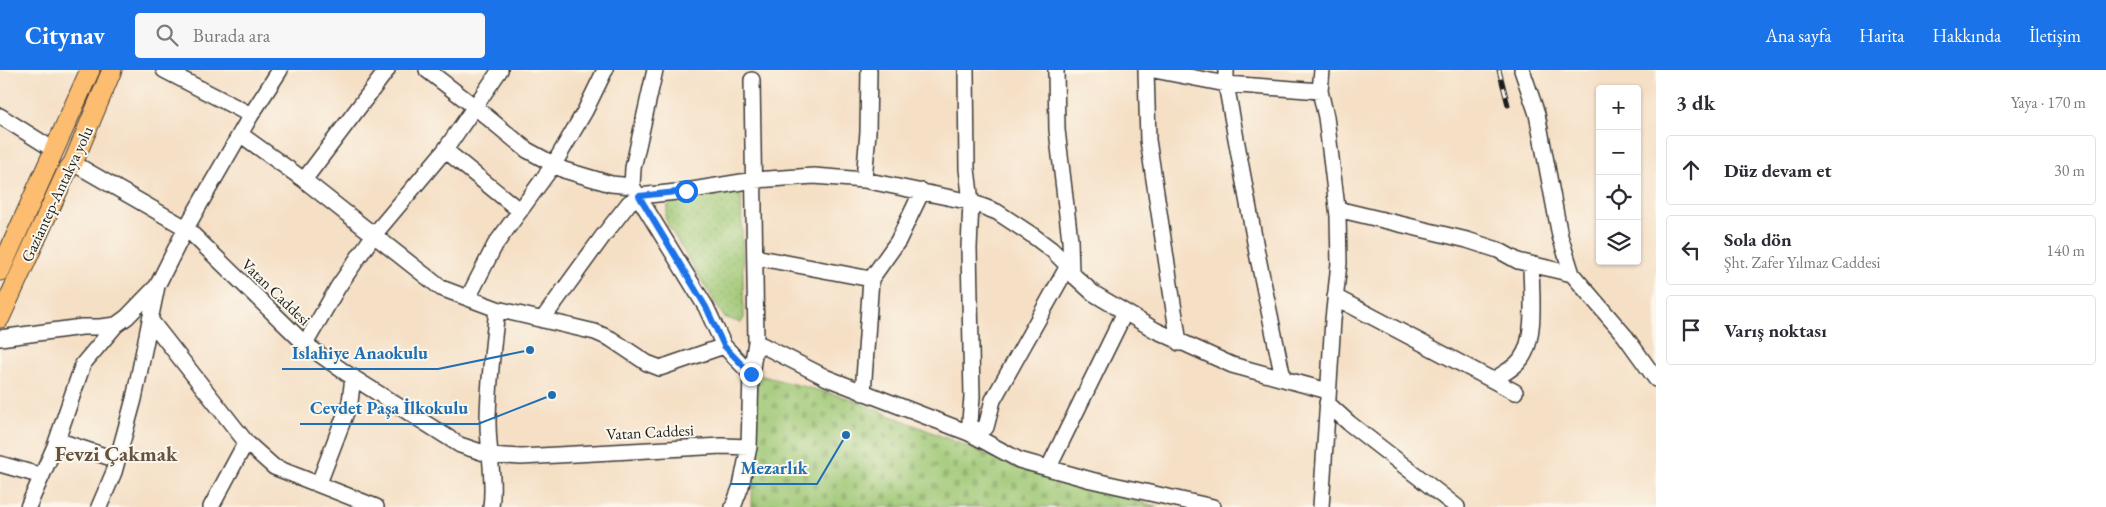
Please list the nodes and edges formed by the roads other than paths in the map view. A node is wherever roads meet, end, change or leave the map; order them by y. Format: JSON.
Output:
{"nodes":[{"id":1,"x":90,"y":70,"type":"edge"},
{"id":2,"x":112,"y":70,"type":"edge"},
{"id":3,"x":164,"y":70,"type":"edge"},
{"id":4,"x":280,"y":70,"type":"edge"},
{"id":5,"x":387,"y":70,"type":"edge"},
{"id":6,"x":427,"y":70,"type":"edge"},
{"id":7,"x":500,"y":70,"type":"edge"},
{"id":8,"x":605,"y":70,"type":"edge"},
{"id":9,"x":655,"y":70,"type":"edge"},
{"id":10,"x":869,"y":70,"type":"edge"},
{"id":11,"x":966,"y":70,"type":"edge"},
{"id":12,"x":1056,"y":70,"type":"edge"},
{"id":13,"x":1146,"y":70,"type":"edge"},
{"id":14,"x":1154,"y":70,"type":"edge"},
{"id":15,"x":1322,"y":70,"type":"edge"},
{"id":16,"x":1522,"y":70,"type":"edge"},
{"id":17,"x":1226,"y":77,"type":"edge"},
{"id":18,"x":752,"y":80,"type":"dead end"},
{"id":19,"x":1320,"y":92,"type":"junction"},
{"id":20,"x":475,"y":106,"type":"junction"},
{"id":21,"x":251,"y":115,"type":"junction"},
{"id":22,"x":0,"y":116,"type":"edge"},
{"id":23,"x":240,"y":134,"type":"junction"},
{"id":24,"x":54,"y":150,"type":"junction"},
{"id":25,"x":445,"y":150,"type":"junction"},
{"id":26,"x":73,"y":163,"type":"junction"},
{"id":27,"x":554,"y":164,"type":"junction"},
{"id":28,"x":304,"y":180,"type":"junction"},
{"id":29,"x":754,"y":180,"type":"junction"},
{"id":30,"x":864,"y":180,"type":"junction"},
{"id":31,"x":635,"y":191,"type":"junction"},
{"id":32,"x":922,"y":191,"type":"junction"},
{"id":33,"x":971,"y":202,"type":"junction"},
{"id":34,"x":1337,"y":209,"type":"junction"},
{"id":35,"x":520,"y":211,"type":"junction"},
{"id":36,"x":186,"y":228,"type":"junction"},
{"id":37,"x":373,"y":236,"type":"junction"},
{"id":38,"x":755,"y":257,"type":"junction"},
{"id":39,"x":1531,"y":264,"type":"junction"},
{"id":40,"x":1069,"y":269,"type":"junction"},
{"id":41,"x":0,"y":271,"type":"edge"},
{"id":42,"x":1572,"y":274,"type":"junction"},
{"id":43,"x":871,"y":279,"type":"junction"},
{"id":44,"x":157,"y":286,"type":"junction"},
{"id":45,"x":468,"y":298,"type":"junction"},
{"id":46,"x":1335,"y":298,"type":"junction"},
{"id":47,"x":497,"y":309,"type":"junction"},
{"id":48,"x":1125,"y":312,"type":"junction"},
{"id":49,"x":0,"y":318,"type":"edge"},
{"id":50,"x":542,"y":320,"type":"junction"},
{"id":51,"x":150,"y":321,"type":"junction"},
{"id":52,"x":116,"y":325,"type":"junction"},
{"id":53,"x":0,"y":338,"type":"edge"},
{"id":54,"x":756,"y":342,"type":"junction"},
{"id":55,"x":1179,"y":343,"type":"junction"},
{"id":56,"x":304,"y":344,"type":"junction"},
{"id":57,"x":724,"y":346,"type":"junction"},
{"id":58,"x":751,"y":374,"type":"junction"},
{"id":59,"x":352,"y":378,"type":"junction"},
{"id":60,"x":1283,"y":378,"type":"junction"},
{"id":61,"x":1656,"y":379,"type":"edge"},
{"id":62,"x":1493,"y":380,"type":"junction"},
{"id":63,"x":863,"y":392,"type":"junction"},
{"id":64,"x":1515,"y":392,"type":"dead end"},
{"id":65,"x":1327,"y":397,"type":"junction"},
{"id":66,"x":969,"y":433,"type":"junction"},
{"id":67,"x":57,"y":440,"type":"junction"},
{"id":68,"x":246,"y":442,"type":"junction"},
{"id":69,"x":749,"y":447,"type":"junction"},
{"id":70,"x":490,"y":455,"type":"junction"},
{"id":71,"x":117,"y":460,"type":"junction"},
{"id":72,"x":0,"y":464,"type":"edge"},
{"id":73,"x":1049,"y":467,"type":"junction"},
{"id":74,"x":42,"y":476,"type":"junction"},
{"id":75,"x":319,"y":483,"type":"junction"},
{"id":76,"x":28,"y":507,"type":"edge"},
{"id":77,"x":99,"y":507,"type":"edge"},
{"id":78,"x":211,"y":507,"type":"edge"},
{"id":79,"x":376,"y":507,"type":"edge"},
{"id":80,"x":491,"y":507,"type":"edge"},
{"id":81,"x":733,"y":507,"type":"edge"},
{"id":82,"x":1212,"y":507,"type":"edge"},
{"id":83,"x":1321,"y":507,"type":"edge"},
{"id":84,"x":1456,"y":507,"type":"edge"}],
"edges":[{"from":1,"to":24,"type":"main road","name":"Gaziantep-Antakya yolu"},
{"from":2,"to":26,"type":"main road","name":"Gaziantep-Antakya yolu"},
{"from":3,"to":21,"type":"street"},
{"from":4,"to":21,"type":"street"},
{"from":5,"to":28,"type":"street"},
{"from":6,"to":20,"type":"street"},
{"from":7,"to":20,"type":"street"},
{"from":8,"to":27,"type":"street"},
{"from":9,"to":31,"type":"street"},
{"from":10,"to":30,"type":"street"},
{"from":11,"to":33,"type":"street"},
{"from":12,"to":40,"type":"street"},
{"from":13,"to":55,"type":"street"},
{"from":14,"to":17,"type":"street"},
{"from":15,"to":19,"type":"street"},
{"from":16,"to":42,"type":"street"},
{"from":17,"to":19,"type":"street"},
{"from":17,"to":60,"type":"street"},
{"from":18,"to":29,"type":"street"},
{"from":19,"to":34,"type":"street"},
{"from":20,"to":25,"type":"street"},
{"from":20,"to":27,"type":"street"},
{"from":21,"to":23,"type":"street"},
{"from":22,"to":24,"type":"street"},
{"from":23,"to":28,"type":"street"},
{"from":23,"to":36,"type":"street"},
{"from":24,"to":41,"type":"main road","name":"Gaziantep-Antakya yolu"},
{"from":25,"to":35,"type":"street"},
{"from":25,"to":37,"type":"street"},
{"from":26,"to":36,"type":"street","name":"Vatan Caddesi"},
{"from":26,"to":49,"type":"main road","name":"Gaziantep-Antakya yolu"},
{"from":27,"to":31,"type":"street"},
{"from":27,"to":35,"type":"street"},
{"from":28,"to":37,"type":"street"},
{"from":29,"to":30,"type":"street"},
{"from":29,"to":31,"type":"street"},
{"from":29,"to":38,"type":"street"},
{"from":30,"to":32,"type":"street"},
{"from":31,"to":50,"type":"street"},
{"from":31,"to":57,"type":"street"},
{"from":32,"to":33,"type":"street"},
{"from":32,"to":43,"type":"street"},
{"from":33,"to":40,"type":"street"},
{"from":33,"to":66,"type":"street"},
{"from":34,"to":39,"type":"street"},
{"from":34,"to":46,"type":"street"},
{"from":35,"to":45,"type":"street"},
{"from":36,"to":44,"type":"street"},
{"from":36,"to":56,"type":"street","name":"Vatan Caddesi"},
{"from":37,"to":45,"type":"street"},
{"from":37,"to":56,"type":"street"},
{"from":38,"to":43,"type":"street"},
{"from":38,"to":54,"type":"street"},
{"from":39,"to":42,"type":"street"},
{"from":39,"to":62,"type":"street"},
{"from":40,"to":48,"type":"street"},
{"from":40,"to":66,"type":"street"},
{"from":42,"to":61,"type":"street"},
{"from":43,"to":63,"type":"street"},
{"from":44,"to":51,"type":"street"},
{"from":44,"to":52,"type":"street"},
{"from":45,"to":47,"type":"street"},
{"from":46,"to":62,"type":"street"},
{"from":46,"to":65,"type":"street"},
{"from":47,"to":50,"type":"street"},
{"from":47,"to":70,"type":"street"},
{"from":48,"to":55,"type":"street"},
{"from":48,"to":73,"type":"street"},
{"from":50,"to":57,"type":"street"},
{"from":51,"to":68,"type":"street"},
{"from":51,"to":71,"type":"street"},
{"from":52,"to":53,"type":"street"},
{"from":52,"to":67,"type":"street"},
{"from":54,"to":58,"type":"street"},
{"from":54,"to":63,"type":"street"},
{"from":55,"to":60,"type":"street"},
{"from":56,"to":59,"type":"street","name":"Vatan Caddesi"},
{"from":57,"to":58,"type":"street"},
{"from":58,"to":69,"type":"street"},
{"from":59,"to":70,"type":"street","name":"Vatan Caddesi"},
{"from":59,"to":75,"type":"street"},
{"from":60,"to":65,"type":"street"},
{"from":62,"to":64,"type":"street"},
{"from":63,"to":66,"type":"street"},
{"from":65,"to":83,"type":"street"},
{"from":65,"to":84,"type":"street"},
{"from":66,"to":73,"type":"street"},
{"from":67,"to":71,"type":"street"},
{"from":67,"to":74,"type":"street"},
{"from":68,"to":75,"type":"street"},
{"from":68,"to":78,"type":"street"},
{"from":69,"to":70,"type":"street","name":"Vatan Caddesi"},
{"from":69,"to":81,"type":"street"},
{"from":70,"to":80,"type":"street"},
{"from":71,"to":77,"type":"street"},
{"from":72,"to":74,"type":"street"},
{"from":73,"to":82,"type":"street"},
{"from":74,"to":76,"type":"street"},
{"from":75,"to":79,"type":"street"}]}
